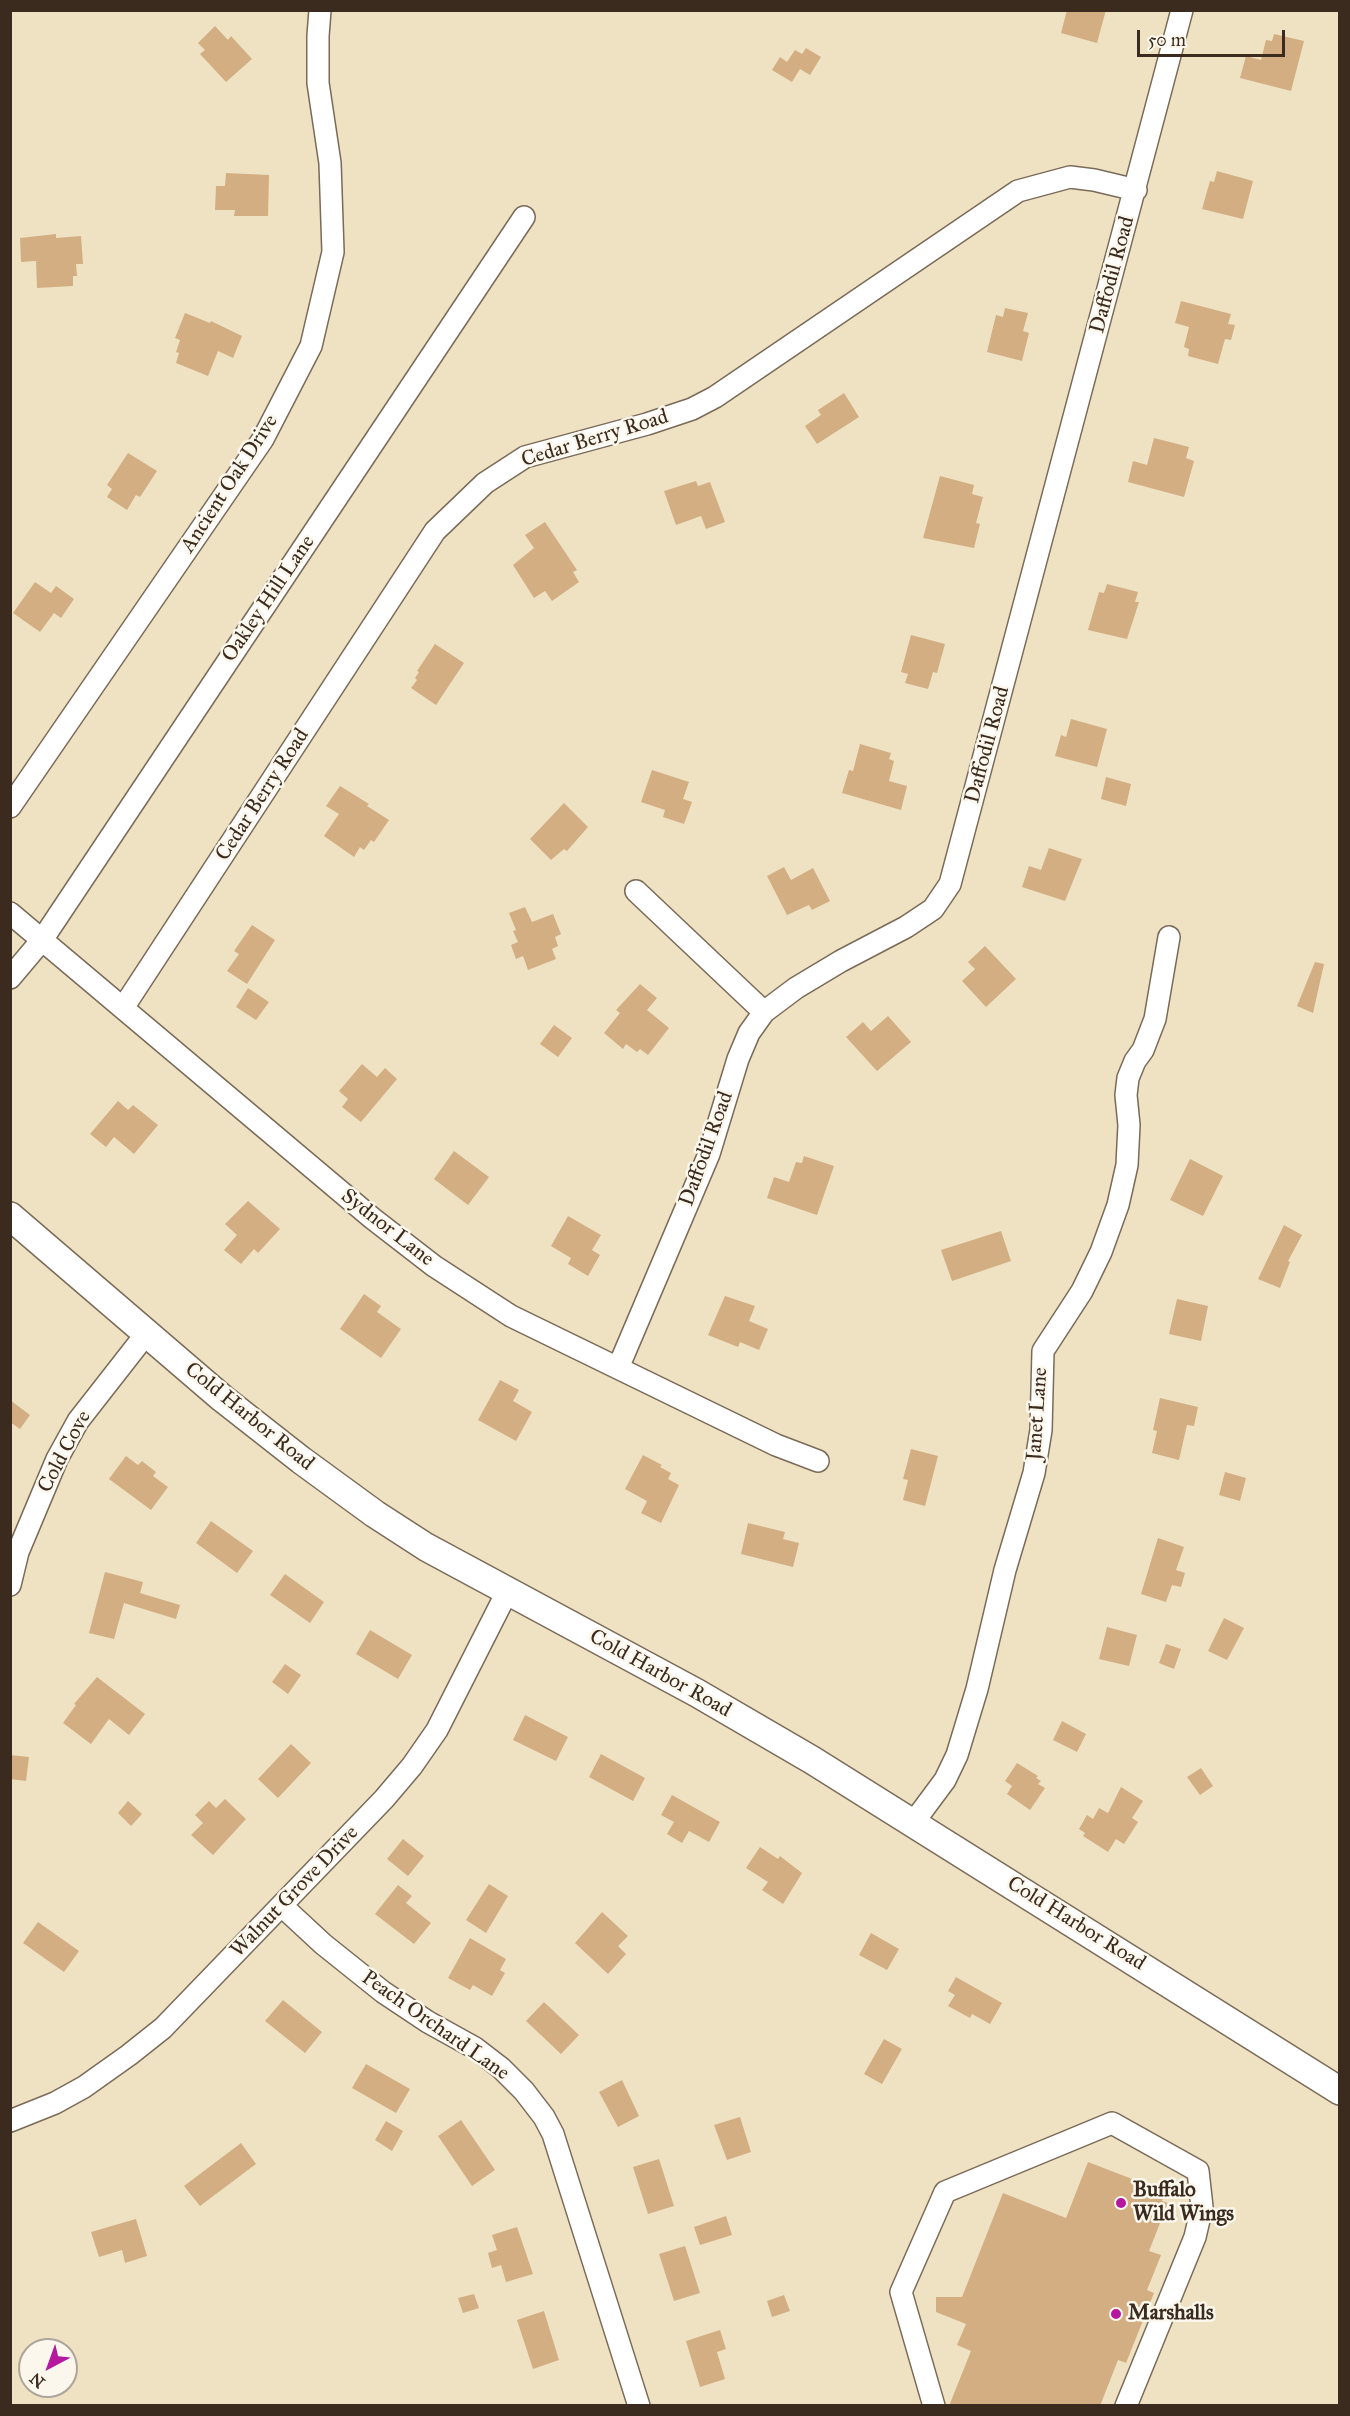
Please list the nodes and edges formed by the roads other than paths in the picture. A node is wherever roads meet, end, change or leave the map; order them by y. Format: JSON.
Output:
{"nodes":[{"id":1,"x":320,"y":10,"type":"edge"},
{"id":2,"x":1182,"y":10,"type":"edge"},
{"id":3,"x":1136,"y":190,"type":"junction"},
{"id":4,"x":524,"y":217,"type":"dead end"},
{"id":5,"x":10,"y":807,"type":"edge"},
{"id":6,"x":636,"y":891,"type":"dead end"},
{"id":7,"x":10,"y":913,"type":"edge"},
{"id":8,"x":1169,"y":937,"type":"dead end"},
{"id":9,"x":42,"y":940,"type":"junction"},
{"id":10,"x":10,"y":978,"type":"edge"},
{"id":11,"x":123,"y":1008,"type":"junction"},
{"id":12,"x":764,"y":1012,"type":"junction"},
{"id":13,"x":10,"y":1216,"type":"edge"},
{"id":14,"x":146,"y":1334,"type":"junction"},
{"id":15,"x":618,"y":1368,"type":"junction"},
{"id":16,"x":818,"y":1461,"type":"dead end"},
{"id":17,"x":10,"y":1585,"type":"edge"},
{"id":18,"x":507,"y":1592,"type":"junction"},
{"id":19,"x":913,"y":1823,"type":"junction"},
{"id":20,"x":282,"y":1906,"type":"junction"},
{"id":21,"x":1340,"y":2091,"type":"edge"},
{"id":22,"x":10,"y":2121,"type":"edge"},
{"id":23,"x":639,"y":2406,"type":"edge"},
{"id":24,"x":934,"y":2406,"type":"edge"},
{"id":25,"x":1126,"y":2406,"type":"edge"}],
"edges":[{"from":1,"to":5,"type":"street","name":"Ancient Oak Drive"},
{"from":2,"to":3,"type":"street","name":"Daffodil Road"},
{"from":3,"to":11,"type":"street","name":"Cedar Berry Road"},
{"from":3,"to":12,"type":"street","name":"Daffodil Road"},
{"from":4,"to":9,"type":"street","name":"Oakley Hill Lane"},
{"from":6,"to":12,"type":"street"},
{"from":7,"to":9,"type":"street","name":"Sydnor Lane"},
{"from":8,"to":19,"type":"street","name":"Janet Lane"},
{"from":9,"to":10,"type":"street","name":"Oakley Hill Lane"},
{"from":9,"to":11,"type":"street","name":"Sydnor Lane"},
{"from":11,"to":15,"type":"street","name":"Sydnor Lane"},
{"from":12,"to":15,"type":"street","name":"Daffodil Road"},
{"from":13,"to":14,"type":"main road","name":"Cold Harbor Road"},
{"from":14,"to":17,"type":"street","name":"Cold Cove"},
{"from":14,"to":18,"type":"main road","name":"Cold Harbor Road"},
{"from":15,"to":16,"type":"street","name":"Sydnor Lane"},
{"from":18,"to":19,"type":"main road","name":"Cold Harbor Road"},
{"from":18,"to":20,"type":"street","name":"Walnut Grove Drive"},
{"from":19,"to":21,"type":"main road","name":"Cold Harbor Road"},
{"from":20,"to":22,"type":"street","name":"Walnut Grove Drive"},
{"from":20,"to":23,"type":"street","name":"Peach Orchard Lane"},
{"from":24,"to":25,"type":"street"}]}
